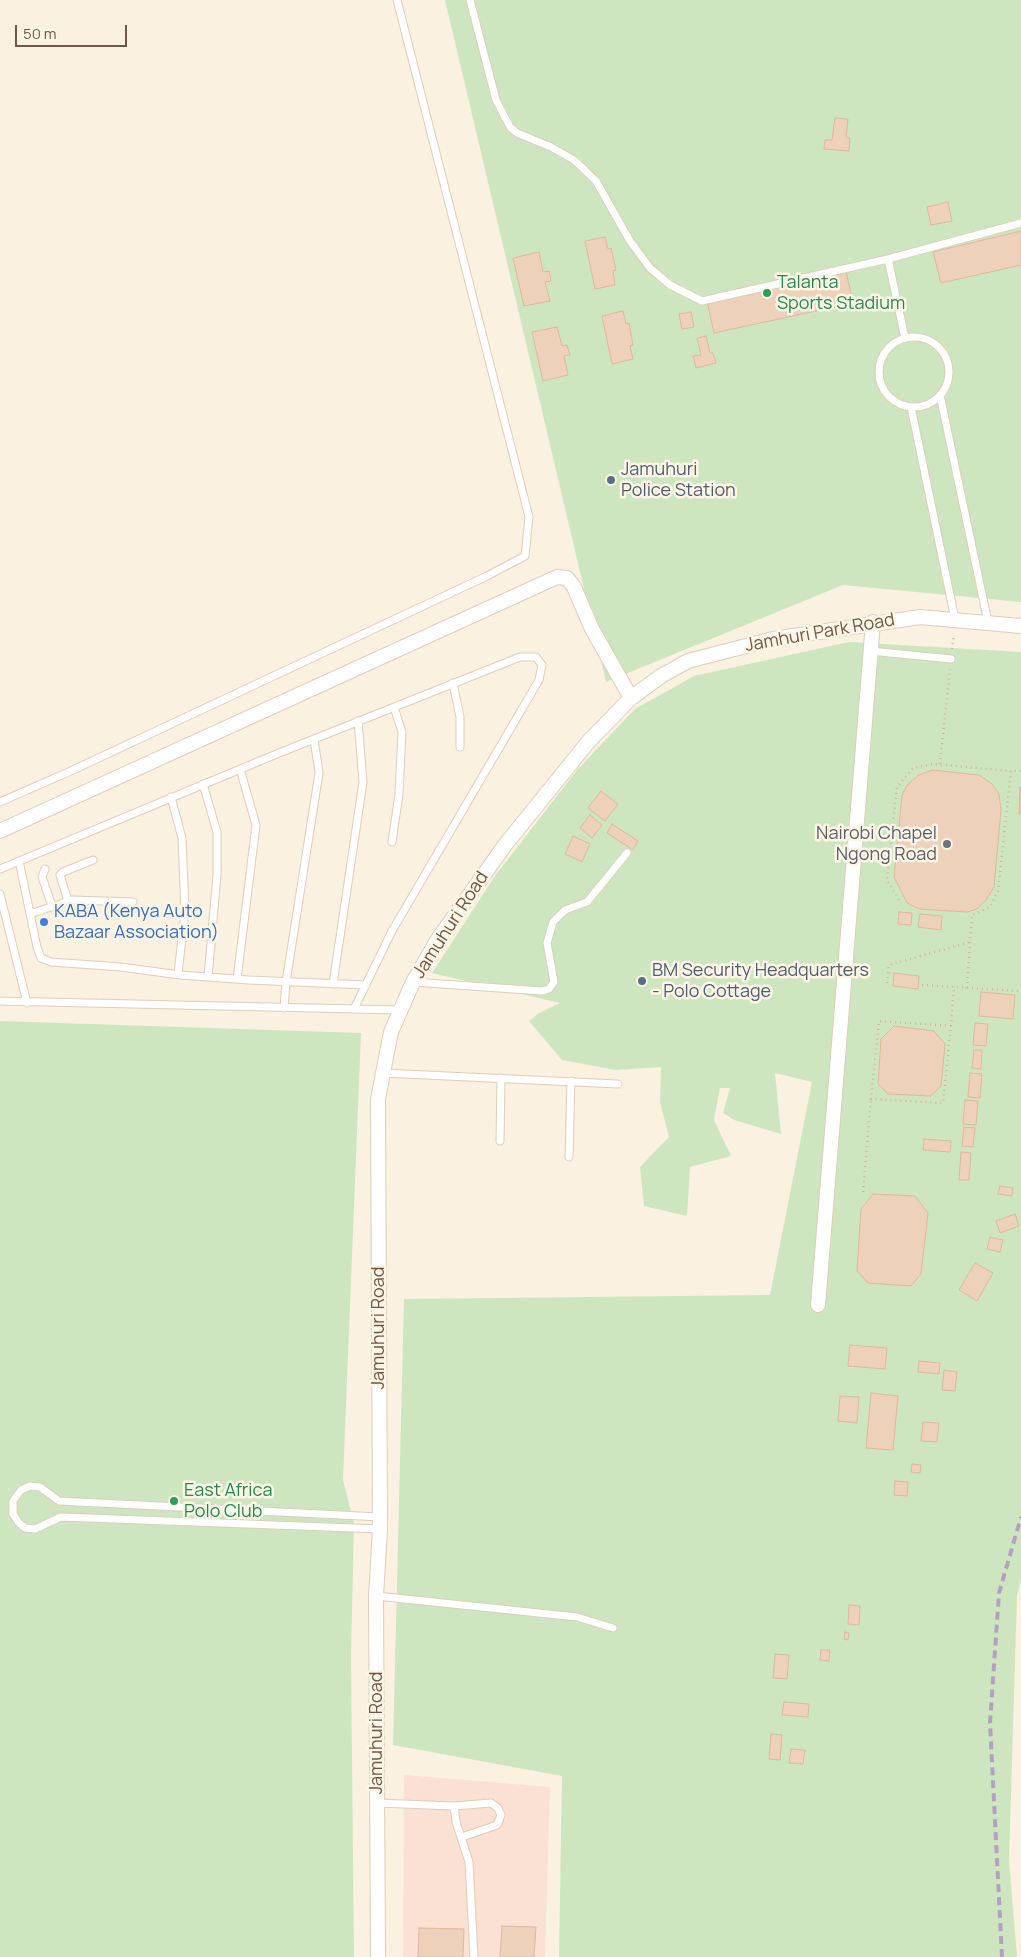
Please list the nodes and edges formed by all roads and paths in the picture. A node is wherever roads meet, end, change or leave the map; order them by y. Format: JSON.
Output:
{"nodes":[{"id":1,"x":397,"y":0,"type":"edge"},
{"id":2,"x":470,"y":0,"type":"edge"},
{"id":3,"x":1021,"y":223,"type":"edge"},
{"id":4,"x":888,"y":260,"type":"junction"},
{"id":5,"x":905,"y":338,"type":"junction"},
{"id":6,"x":940,"y":395,"type":"junction"},
{"id":7,"x":912,"y":407,"type":"junction"},
{"id":8,"x":955,"y":619,"type":"junction"},
{"id":9,"x":873,"y":622,"type":"junction"},
{"id":10,"x":988,"y":622,"type":"junction"},
{"id":11,"x":1021,"y":626,"type":"edge"},
{"id":12,"x":870,"y":652,"type":"junction"},
{"id":13,"x":951,"y":659,"type":"junction"},
{"id":14,"x":453,"y":683,"type":"junction"},
{"id":15,"x":631,"y":698,"type":"junction"},
{"id":16,"x":394,"y":707,"type":"junction"},
{"id":17,"x":358,"y":721,"type":"junction"},
{"id":18,"x":314,"y":739,"type":"junction"},
{"id":19,"x":460,"y":747,"type":"dead end"},
{"id":20,"x":940,"y":764,"type":"junction"},
{"id":21,"x":240,"y":769,"type":"junction"},
{"id":22,"x":1011,"y":771,"type":"junction"},
{"id":23,"x":1021,"y":771,"type":"edge"},
{"id":24,"x":204,"y":784,"type":"junction"},
{"id":25,"x":171,"y":797,"type":"junction"},
{"id":26,"x":0,"y":802,"type":"edge"},
{"id":27,"x":0,"y":830,"type":"edge"},
{"id":28,"x":392,"y":842,"type":"dead end"},
{"id":29,"x":627,"y":854,"type":"dead end"},
{"id":30,"x":19,"y":860,"type":"junction"},
{"id":31,"x":93,"y":860,"type":"dead end"},
{"id":32,"x":0,"y":869,"type":"edge"},
{"id":33,"x":45,"y":869,"type":"dead end"},
{"id":34,"x":0,"y":894,"type":"edge"},
{"id":35,"x":899,"y":900,"type":"dead end"},
{"id":36,"x":68,"y":901,"type":"junction"},
{"id":37,"x":133,"y":902,"type":"dead end"},
{"id":38,"x":52,"y":906,"type":"junction"},
{"id":39,"x":30,"y":914,"type":"junction"},
{"id":40,"x":970,"y":942,"type":"junction"},
{"id":41,"x":178,"y":974,"type":"junction"},
{"id":42,"x":208,"y":977,"type":"junction"},
{"id":43,"x":237,"y":979,"type":"junction"},
{"id":44,"x":286,"y":982,"type":"junction"},
{"id":45,"x":413,"y":982,"type":"junction"},
{"id":46,"x":887,"y":983,"type":"dead end"},
{"id":47,"x":333,"y":984,"type":"junction"},
{"id":48,"x":366,"y":985,"type":"junction"},
{"id":49,"x":922,"y":985,"type":"dead end"},
{"id":50,"x":954,"y":987,"type":"junction"},
{"id":51,"x":966,"y":988,"type":"junction"},
{"id":52,"x":1021,"y":991,"type":"edge"},
{"id":53,"x":0,"y":1001,"type":"edge"},
{"id":54,"x":27,"y":1003,"type":"junction"},
{"id":55,"x":284,"y":1008,"type":"junction"},
{"id":56,"x":354,"y":1009,"type":"junction"},
{"id":57,"x":401,"y":1010,"type":"junction"},
{"id":58,"x":951,"y":1026,"type":"junction"},
{"id":59,"x":383,"y":1073,"type":"junction"},
{"id":60,"x":502,"y":1078,"type":"junction"},
{"id":61,"x":571,"y":1082,"type":"junction"},
{"id":62,"x":618,"y":1084,"type":"dead end"},
{"id":63,"x":870,"y":1099,"type":"junction"},
{"id":64,"x":500,"y":1141,"type":"dead end"},
{"id":65,"x":569,"y":1157,"type":"dead end"},
{"id":66,"x":863,"y":1192,"type":"dead end"},
{"id":67,"x":818,"y":1305,"type":"dead end"},
{"id":68,"x":380,"y":1523,"type":"junction"},
{"id":69,"x":376,"y":1596,"type":"junction"},
{"id":70,"x":613,"y":1628,"type":"dead end"},
{"id":71,"x":377,"y":1803,"type":"junction"},
{"id":72,"x":454,"y":1806,"type":"junction"},
{"id":73,"x":462,"y":1837,"type":"junction"},
{"id":74,"x":378,"y":1957,"type":"edge"},
{"id":75,"x":474,"y":1957,"type":"edge"}],
"edges":[{"from":1,"to":26,"type":"lane"},
{"from":2,"to":4,"type":"lane"},
{"from":3,"to":4,"type":"lane"},
{"from":4,"to":5,"type":"lane"},
{"from":5,"to":6,"type":"lane"},
{"from":5,"to":7,"type":"lane"},
{"from":6,"to":7,"type":"lane"},
{"from":6,"to":10,"type":"lane"},
{"from":7,"to":8,"type":"lane"},
{"from":8,"to":9,"type":"street","name":"Jamhuri Park Road"},
{"from":8,"to":10,"type":"street","name":"Jamhuri Park Road"},
{"from":8,"to":13,"type":"path"},
{"from":9,"to":12,"type":"street"},
{"from":9,"to":15,"type":"street","name":"Jamhuri Park Road"},
{"from":10,"to":11,"type":"street","name":"Jamhuri Park Road"},
{"from":12,"to":13,"type":"lane"},
{"from":12,"to":67,"type":"street"},
{"from":13,"to":20,"type":"path"},
{"from":14,"to":16,"type":"lane"},
{"from":14,"to":19,"type":"lane"},
{"from":14,"to":48,"type":"lane"},
{"from":15,"to":27,"type":"street"},
{"from":15,"to":45,"type":"street","name":"Jamuhuri Road"},
{"from":16,"to":17,"type":"lane"},
{"from":16,"to":28,"type":"lane"},
{"from":17,"to":18,"type":"lane"},
{"from":17,"to":47,"type":"lane"},
{"from":18,"to":21,"type":"lane"},
{"from":18,"to":44,"type":"lane"},
{"from":20,"to":22,"type":"path"},
{"from":20,"to":35,"type":"path"},
{"from":21,"to":24,"type":"lane"},
{"from":21,"to":43,"type":"lane"},
{"from":22,"to":23,"type":"path"},
{"from":22,"to":40,"type":"path"},
{"from":24,"to":25,"type":"lane"},
{"from":24,"to":42,"type":"lane"},
{"from":25,"to":30,"type":"lane"},
{"from":25,"to":41,"type":"lane"},
{"from":29,"to":45,"type":"lane"},
{"from":30,"to":32,"type":"lane"},
{"from":30,"to":39,"type":"lane"},
{"from":31,"to":36,"type":"lane"},
{"from":33,"to":38,"type":"lane"},
{"from":34,"to":54,"type":"lane"},
{"from":36,"to":37,"type":"lane"},
{"from":36,"to":38,"type":"lane"},
{"from":38,"to":39,"type":"lane"},
{"from":39,"to":41,"type":"lane"},
{"from":40,"to":46,"type":"path"},
{"from":40,"to":51,"type":"path"},
{"from":41,"to":42,"type":"lane"},
{"from":42,"to":43,"type":"lane"},
{"from":43,"to":44,"type":"lane"},
{"from":44,"to":47,"type":"lane"},
{"from":44,"to":55,"type":"lane"},
{"from":45,"to":57,"type":"street","name":"Jamuhuri Road"},
{"from":47,"to":48,"type":"lane"},
{"from":48,"to":56,"type":"lane"},
{"from":49,"to":50,"type":"path"},
{"from":50,"to":51,"type":"path"},
{"from":50,"to":58,"type":"path"},
{"from":51,"to":52,"type":"path"},
{"from":53,"to":54,"type":"lane"},
{"from":54,"to":55,"type":"lane"},
{"from":55,"to":56,"type":"lane"},
{"from":56,"to":57,"type":"lane"},
{"from":57,"to":59,"type":"street","name":"Jamuhuri Road"},
{"from":58,"to":63,"type":"path"},
{"from":58,"to":63,"type":"path"},
{"from":59,"to":60,"type":"lane"},
{"from":59,"to":68,"type":"street","name":"Jamuhuri Road"},
{"from":60,"to":61,"type":"lane"},
{"from":60,"to":64,"type":"lane"},
{"from":61,"to":62,"type":"lane"},
{"from":61,"to":65,"type":"lane"},
{"from":63,"to":66,"type":"path"},
{"from":68,"to":68,"type":"lane"},
{"from":68,"to":69,"type":"street","name":"Jamuhuri Road"},
{"from":69,"to":70,"type":"lane"},
{"from":69,"to":71,"type":"street","name":"Jamuhuri Road"},
{"from":71,"to":72,"type":"lane"},
{"from":71,"to":74,"type":"street","name":"Jamuhuri Road"},
{"from":72,"to":73,"type":"lane"},
{"from":72,"to":73,"type":"lane"},
{"from":73,"to":75,"type":"lane"}]}
